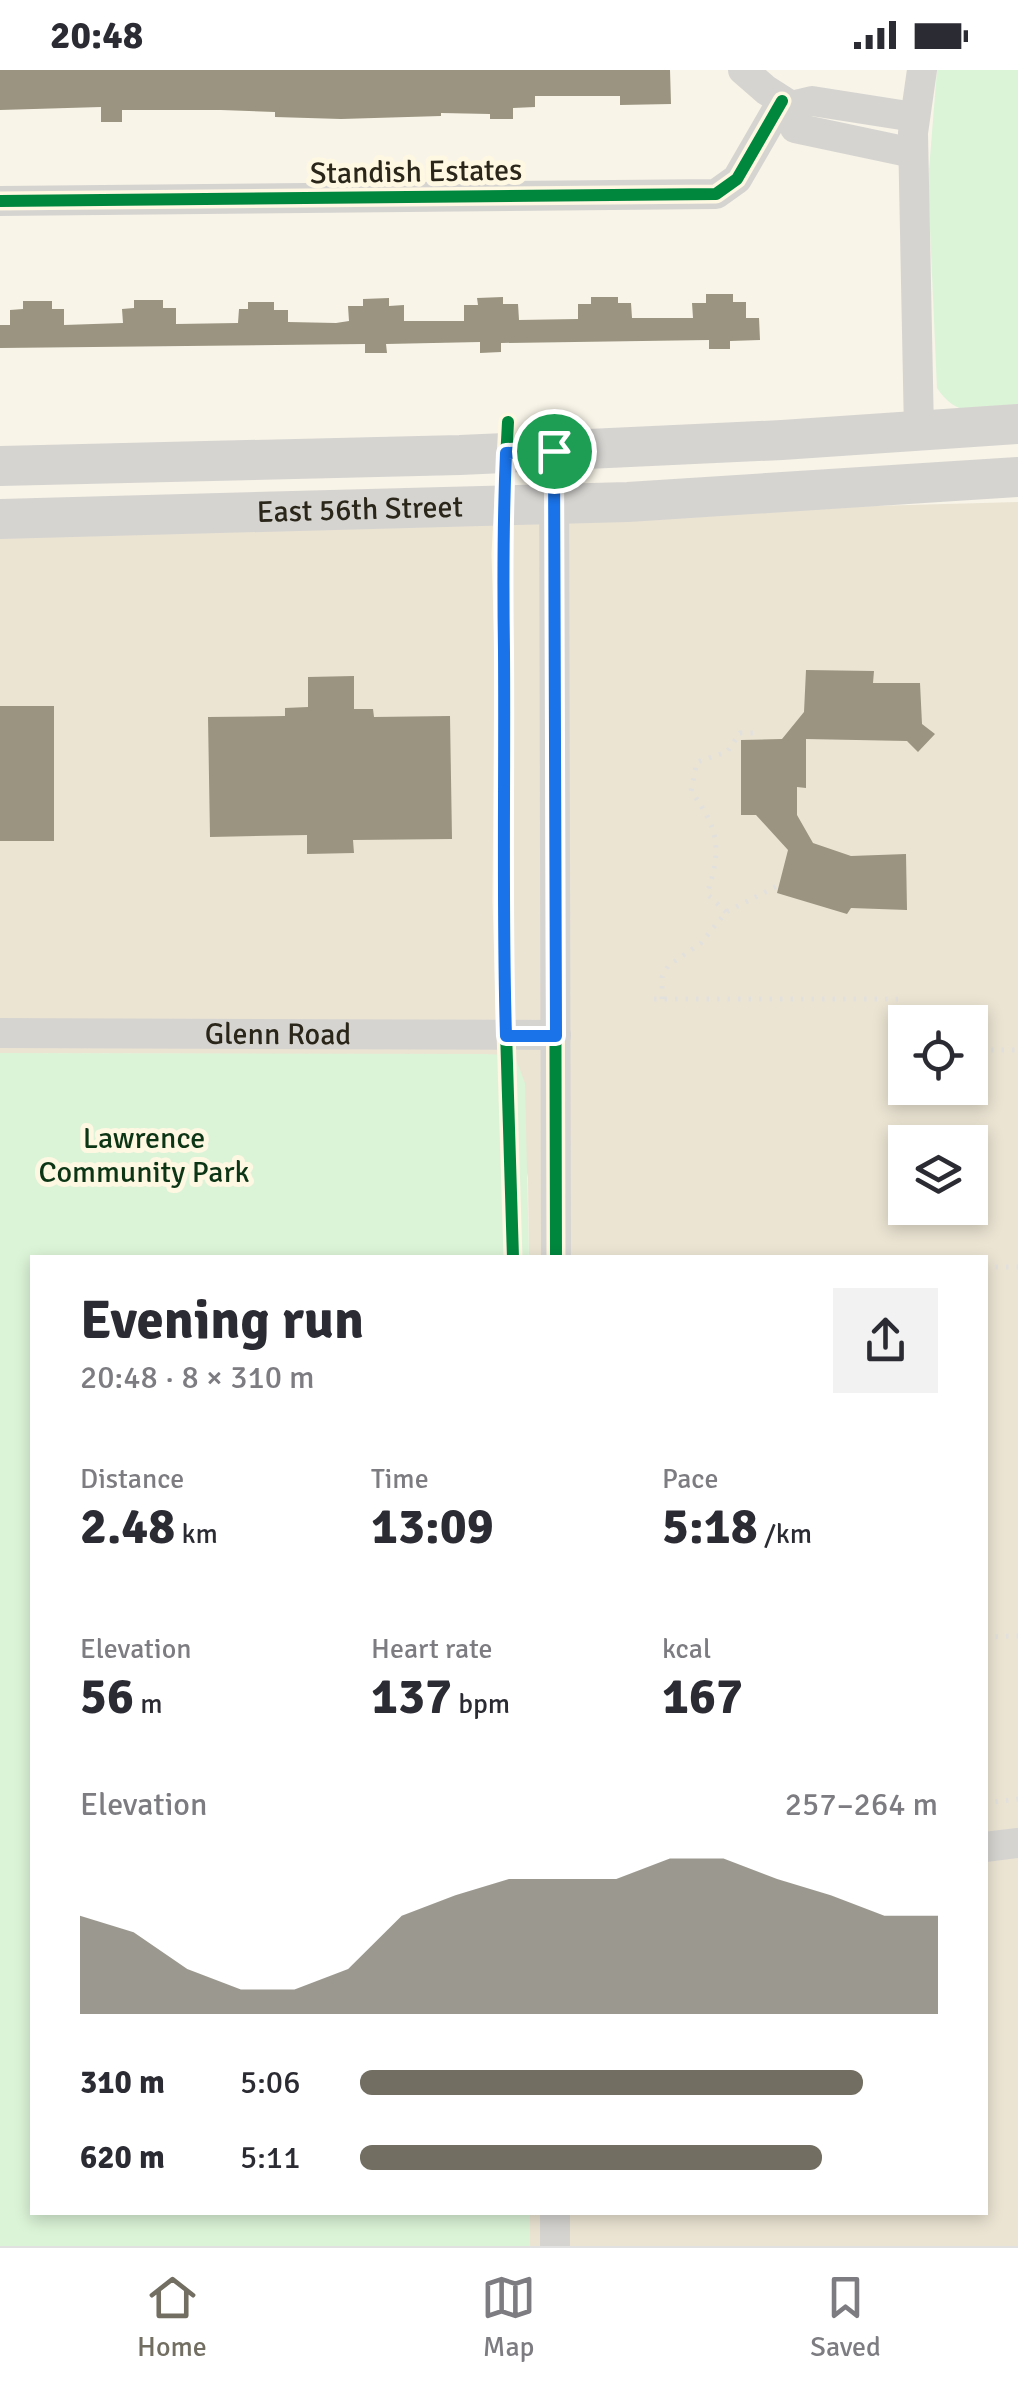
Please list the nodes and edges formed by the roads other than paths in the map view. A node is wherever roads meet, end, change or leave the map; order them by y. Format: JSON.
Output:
{"nodes":[{"id":1,"x":744,"y":70,"type":"edge"},
{"id":2,"x":922,"y":70,"type":"edge"},
{"id":3,"x":786,"y":103,"type":"junction"},
{"id":4,"x":914,"y":117,"type":"junction"},
{"id":5,"x":913,"y":153,"type":"junction"},
{"id":6,"x":0,"y":200,"type":"edge"},
{"id":7,"x":1018,"y":424,"type":"edge"},
{"id":8,"x":918,"y":431,"type":"junction"},
{"id":9,"x":554,"y":451,"type":"junction"},
{"id":10,"x":0,"y":466,"type":"edge"},
{"id":11,"x":1018,"y":477,"type":"edge"},
{"id":12,"x":556,"y":504,"type":"junction"},
{"id":13,"x":0,"y":519,"type":"edge"},
{"id":14,"x":0,"y":1034,"type":"edge"},
{"id":15,"x":556,"y":1036,"type":"junction"},
{"id":16,"x":556,"y":1255,"type":"edge"},
{"id":17,"x":1018,"y":1842,"type":"edge"},
{"id":18,"x":988,"y":1847,"type":"edge"},
{"id":19,"x":555,"y":2215,"type":"edge"},
{"id":20,"x":555,"y":2246,"type":"edge"}],
"edges":[{"from":1,"to":3,"type":"street"},
{"from":2,"to":4,"type":"street"},
{"from":3,"to":4,"type":"street"},
{"from":3,"to":5,"type":"street"},
{"from":3,"to":6,"type":"street","name":"Standish Estates"},
{"from":4,"to":5,"type":"street"},
{"from":5,"to":8,"type":"street"},
{"from":7,"to":8,"type":"main road","name":"East 56th Street"},
{"from":8,"to":9,"type":"main road","name":"East 56th Street"},
{"from":9,"to":10,"type":"main road","name":"East 56th Street"},
{"from":9,"to":12,"type":"street"},
{"from":11,"to":12,"type":"main road","name":"East 56th Street"},
{"from":12,"to":13,"type":"main road","name":"East 56th Street"},
{"from":12,"to":15,"type":"street"},
{"from":14,"to":15,"type":"street","name":"Glenn Road"},
{"from":15,"to":16,"type":"street"},
{"from":17,"to":18,"type":"street"},
{"from":19,"to":20,"type":"street"}]}
